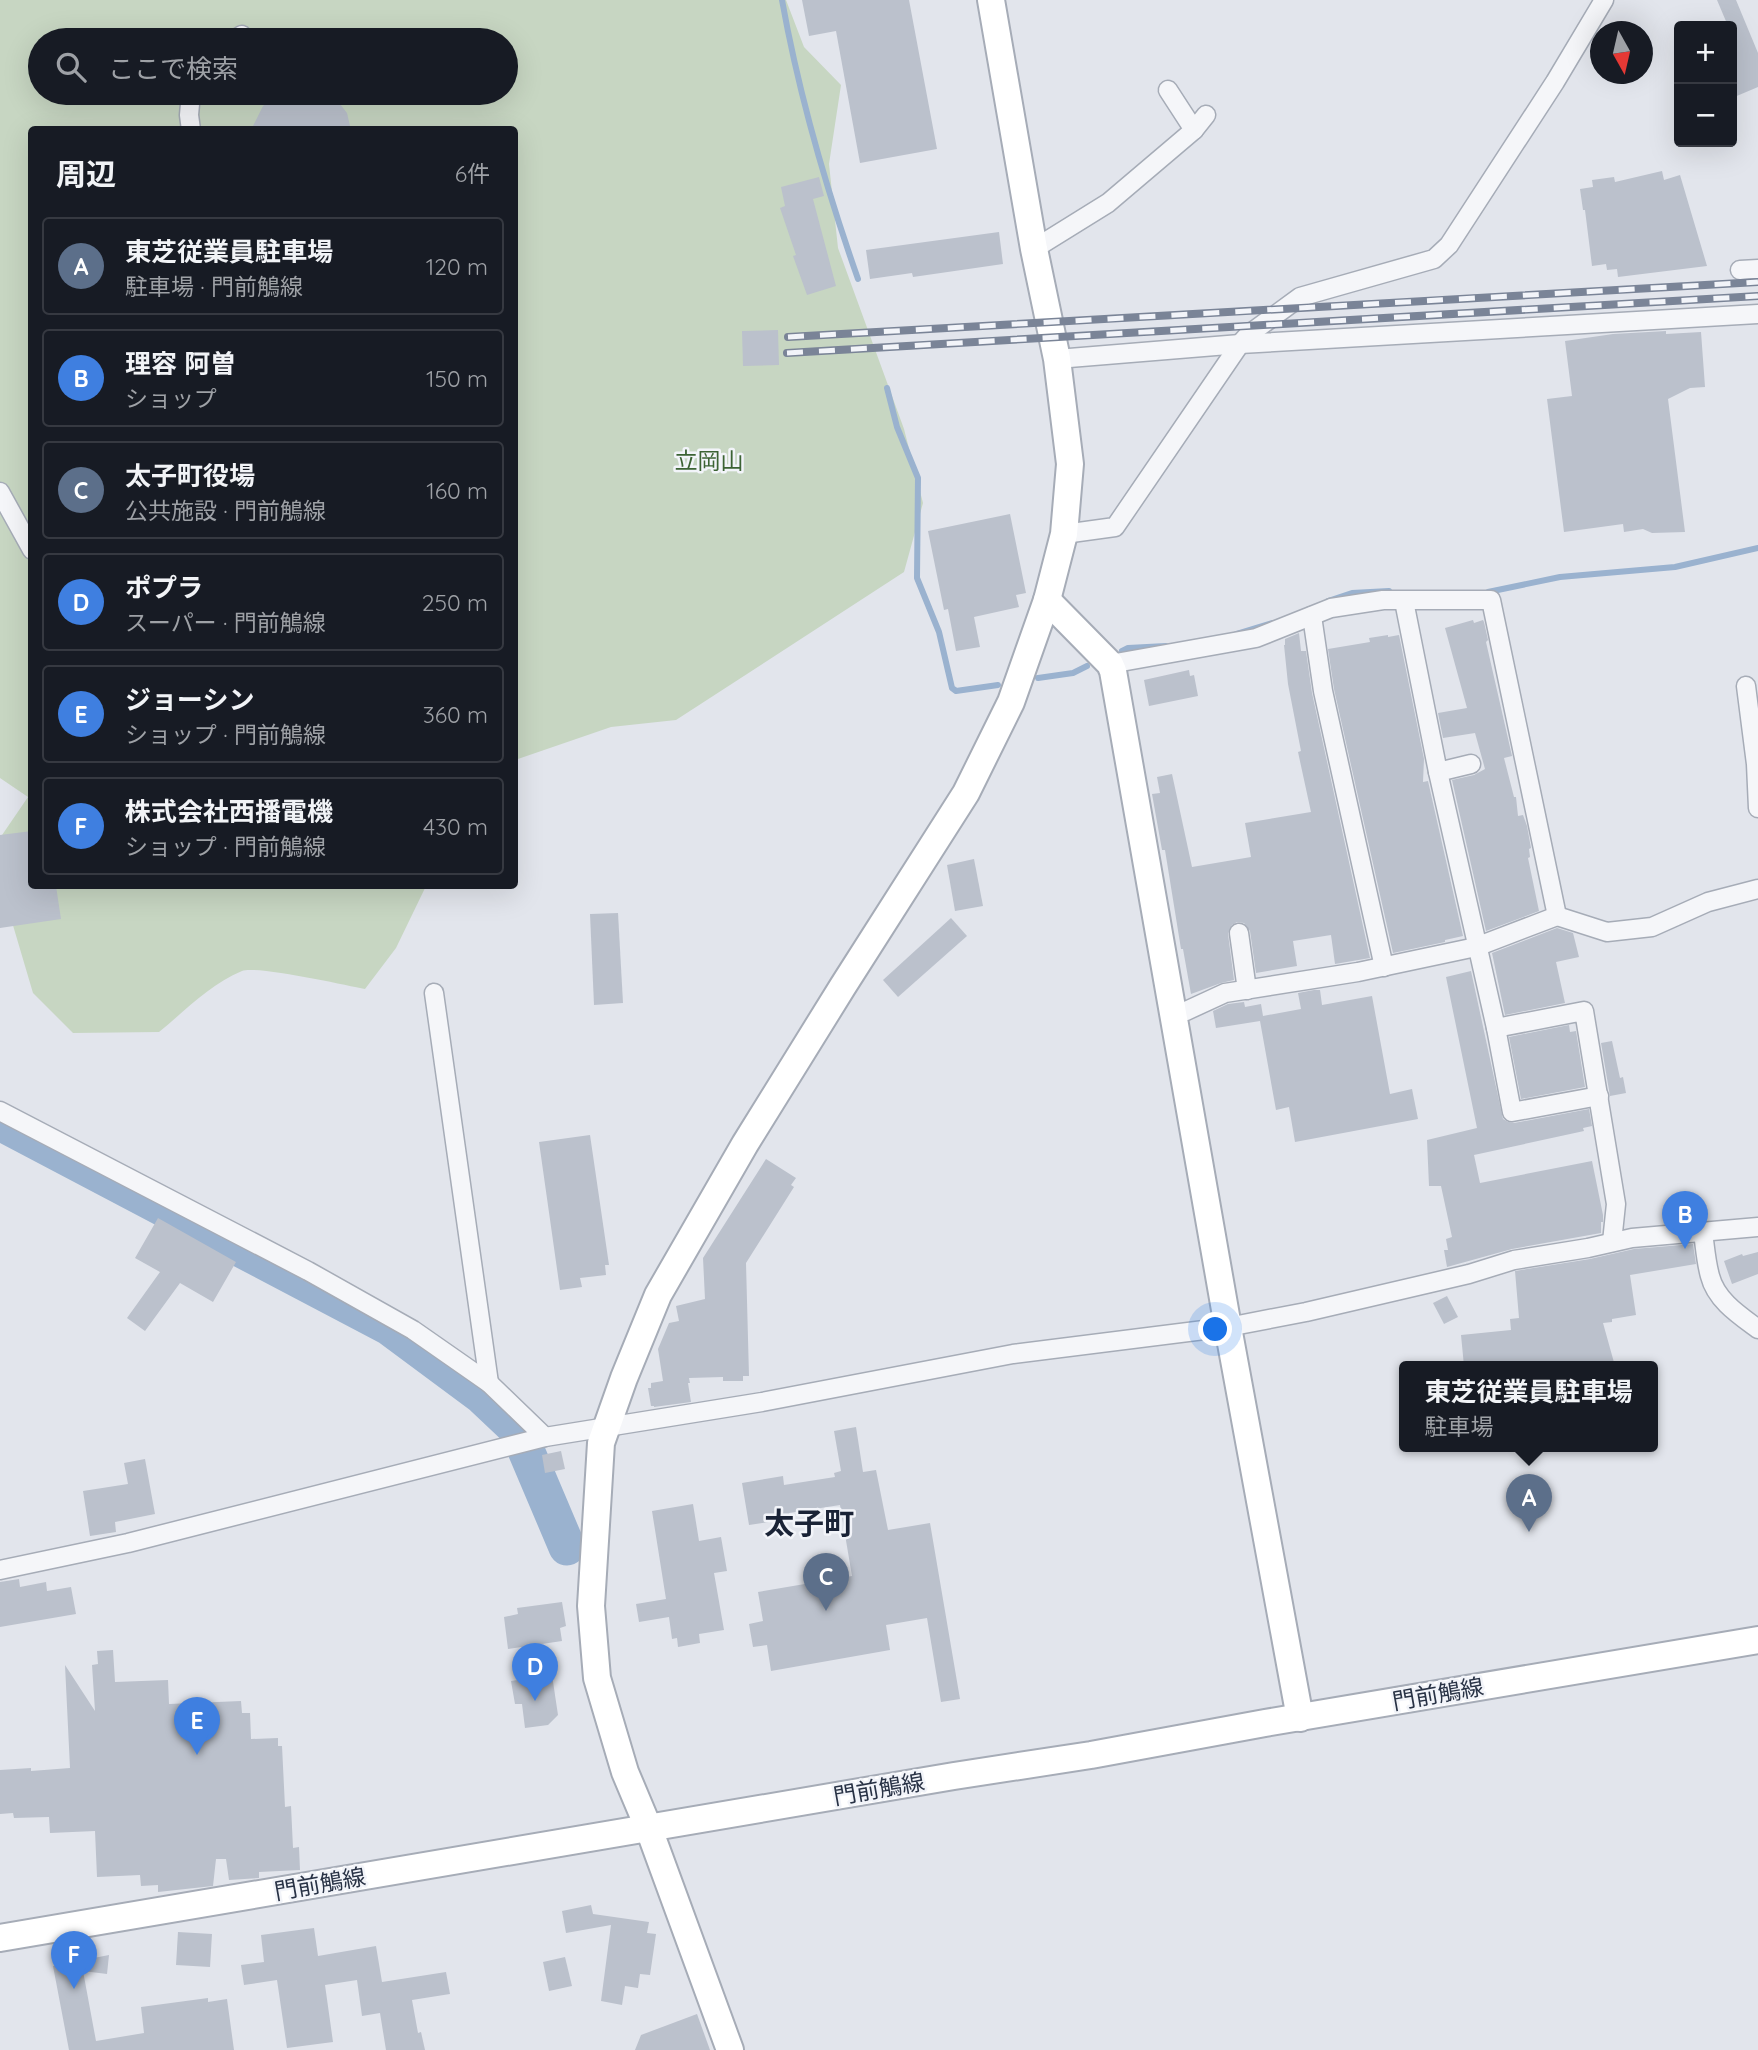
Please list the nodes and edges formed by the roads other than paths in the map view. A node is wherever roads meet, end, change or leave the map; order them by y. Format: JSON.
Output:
{"nodes":[{"id":1,"x":991,"y":0,"type":"edge"},
{"id":2,"x":1604,"y":0,"type":"edge"},
{"id":3,"x":1168,"y":90,"type":"dead end"},
{"id":4,"x":190,"y":105,"type":"edge"},
{"id":5,"x":190,"y":126,"type":"edge"},
{"id":6,"x":1034,"y":249,"type":"junction"},
{"id":7,"x":1758,"y":314,"type":"edge"},
{"id":8,"x":1240,"y":344,"type":"junction"},
{"id":9,"x":1057,"y":359,"type":"junction"},
{"id":10,"x":0,"y":492,"type":"edge"},
{"id":11,"x":1064,"y":534,"type":"junction"},
{"id":12,"x":28,"y":543,"type":"edge"},
{"id":13,"x":1047,"y":600,"type":"junction"},
{"id":14,"x":1404,"y":601,"type":"junction"},
{"id":15,"x":1312,"y":616,"type":"junction"},
{"id":16,"x":1110,"y":664,"type":"junction"},
{"id":17,"x":1746,"y":686,"type":"dead end"},
{"id":18,"x":1471,"y":764,"type":"dead end"},
{"id":19,"x":1438,"y":772,"type":"junction"},
{"id":20,"x":1758,"y":808,"type":"edge"},
{"id":21,"x":1758,"y":889,"type":"edge"},
{"id":22,"x":1557,"y":916,"type":"junction"},
{"id":23,"x":1240,"y":933,"type":"dead end"},
{"id":24,"x":1476,"y":947,"type":"junction"},
{"id":25,"x":1384,"y":967,"type":"junction"},
{"id":26,"x":1248,"y":990,"type":"junction"},
{"id":27,"x":434,"y":993,"type":"dead end"},
{"id":28,"x":1173,"y":1013,"type":"junction"},
{"id":29,"x":1496,"y":1028,"type":"junction"},
{"id":30,"x":1599,"y":1096,"type":"junction"},
{"id":31,"x":0,"y":1111,"type":"edge"},
{"id":32,"x":1758,"y":1227,"type":"edge"},
{"id":33,"x":1703,"y":1232,"type":"junction"},
{"id":34,"x":1612,"y":1242,"type":"junction"},
{"id":35,"x":1228,"y":1327,"type":"junction"},
{"id":36,"x":1758,"y":1329,"type":"edge"},
{"id":37,"x":489,"y":1383,"type":"junction"},
{"id":38,"x":607,"y":1428,"type":"junction"},
{"id":39,"x":531,"y":1441,"type":"junction"},
{"id":40,"x":0,"y":1570,"type":"edge"},
{"id":41,"x":1758,"y":1640,"type":"edge"},
{"id":42,"x":1300,"y":1717,"type":"junction"},
{"id":43,"x":649,"y":1829,"type":"junction"},
{"id":44,"x":0,"y":1938,"type":"edge"},
{"id":45,"x":730,"y":2050,"type":"edge"}],
"edges":[{"from":1,"to":6,"type":"street"},
{"from":2,"to":8,"type":"street"},
{"from":3,"to":6,"type":"street"},
{"from":4,"to":5,"type":"street"},
{"from":6,"to":9,"type":"street"},
{"from":7,"to":8,"type":"street"},
{"from":8,"to":9,"type":"street"},
{"from":8,"to":11,"type":"street"},
{"from":9,"to":11,"type":"street"},
{"from":10,"to":12,"type":"street"},
{"from":11,"to":13,"type":"street"},
{"from":13,"to":16,"type":"street"},
{"from":13,"to":38,"type":"street"},
{"from":14,"to":15,"type":"street"},
{"from":14,"to":19,"type":"street"},
{"from":14,"to":22,"type":"street"},
{"from":15,"to":16,"type":"street"},
{"from":15,"to":25,"type":"street"},
{"from":16,"to":28,"type":"street"},
{"from":17,"to":20,"type":"street"},
{"from":18,"to":19,"type":"street"},
{"from":19,"to":24,"type":"street"},
{"from":21,"to":22,"type":"street"},
{"from":22,"to":24,"type":"street"},
{"from":23,"to":26,"type":"street"},
{"from":24,"to":25,"type":"street"},
{"from":24,"to":29,"type":"street"},
{"from":25,"to":26,"type":"street"},
{"from":26,"to":28,"type":"street"},
{"from":27,"to":37,"type":"street"},
{"from":28,"to":35,"type":"street"},
{"from":29,"to":30,"type":"street"},
{"from":29,"to":30,"type":"street"},
{"from":30,"to":34,"type":"street"},
{"from":31,"to":37,"type":"street"},
{"from":32,"to":33,"type":"street"},
{"from":33,"to":34,"type":"street"},
{"from":33,"to":36,"type":"street"},
{"from":34,"to":35,"type":"street"},
{"from":35,"to":38,"type":"street"},
{"from":35,"to":42,"type":"street"},
{"from":37,"to":39,"type":"street"},
{"from":38,"to":39,"type":"street"},
{"from":38,"to":43,"type":"street"},
{"from":39,"to":40,"type":"street"},
{"from":41,"to":42,"type":"street","name":"門前鵤線"},
{"from":42,"to":43,"type":"street","name":"門前鵤線"},
{"from":43,"to":44,"type":"street","name":"門前鵤線"},
{"from":43,"to":45,"type":"street"}]}
